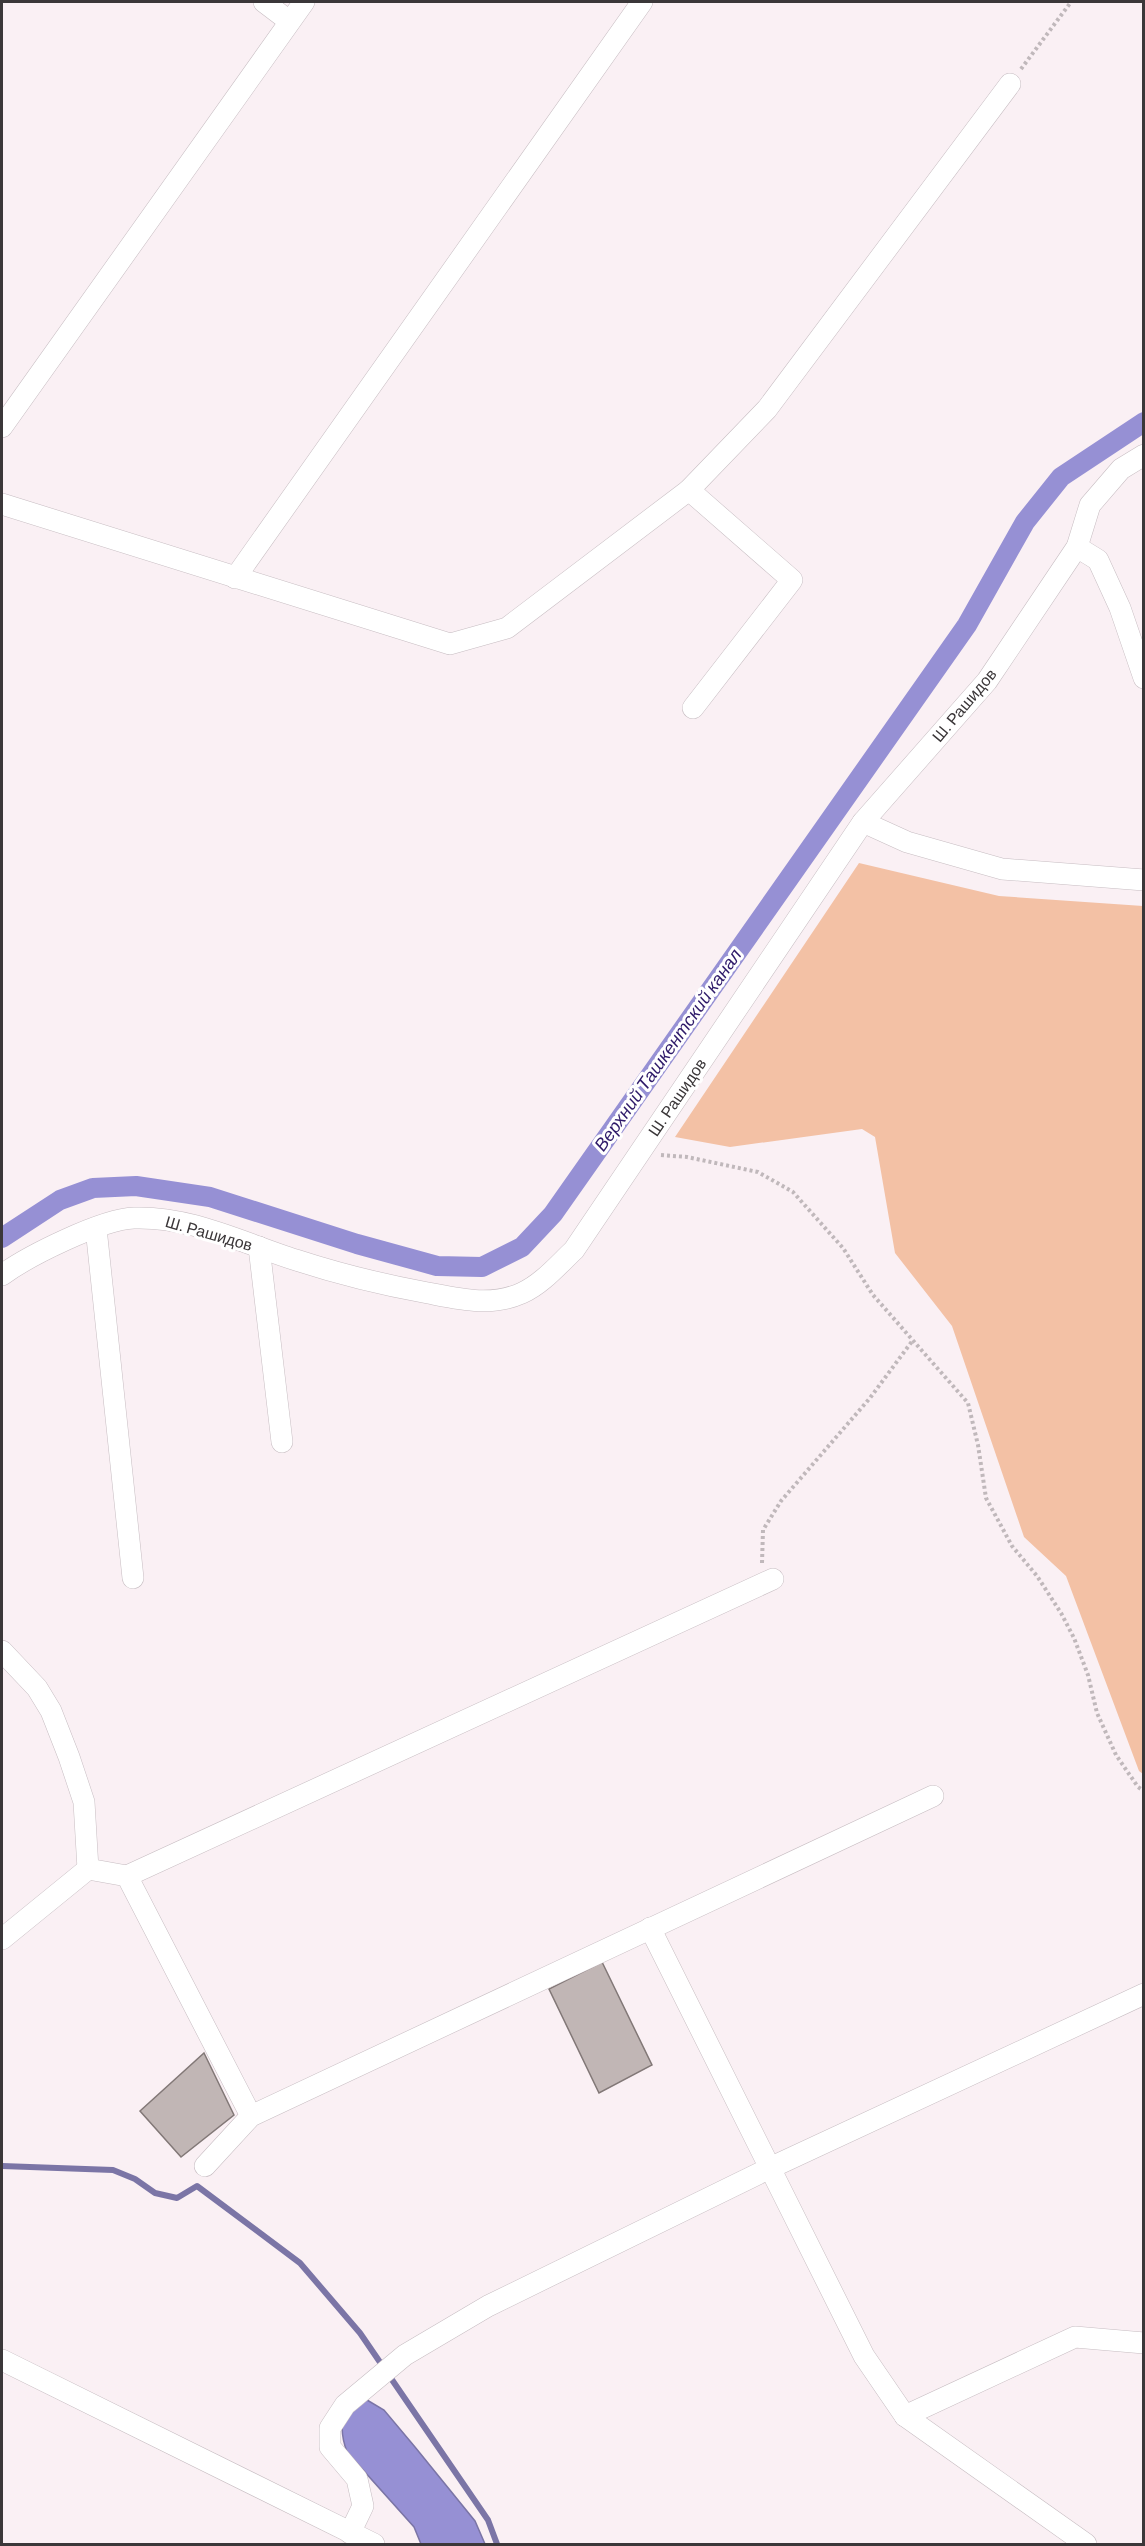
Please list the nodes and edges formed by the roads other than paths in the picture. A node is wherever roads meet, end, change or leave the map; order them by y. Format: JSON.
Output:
{"nodes":[{"id":1,"x":264,"y":2,"type":"edge"},
{"id":2,"x":304,"y":2,"type":"edge"},
{"id":3,"x":642,"y":2,"type":"edge"},
{"id":4,"x":289,"y":21,"type":"junction"},
{"id":5,"x":1010,"y":84,"type":"road end"},
{"id":6,"x":2,"y":427,"type":"edge"},
{"id":7,"x":1143,"y":455,"type":"edge"},
{"id":8,"x":689,"y":490,"type":"junction"},
{"id":9,"x":2,"y":504,"type":"edge"},
{"id":10,"x":1077,"y":547,"type":"junction"},
{"id":11,"x":235,"y":578,"type":"junction"},
{"id":12,"x":1143,"y":678,"type":"edge"},
{"id":13,"x":693,"y":708,"type":"dead end"},
{"id":14,"x":863,"y":822,"type":"junction"},
{"id":15,"x":1143,"y":880,"type":"edge"},
{"id":16,"x":96,"y":1228,"type":"junction"},
{"id":17,"x":259,"y":1247,"type":"junction"},
{"id":18,"x":2,"y":1275,"type":"edge"},
{"id":19,"x":282,"y":1442,"type":"dead end"},
{"id":20,"x":133,"y":1578,"type":"dead end"},
{"id":21,"x":773,"y":1579,"type":"road end"},
{"id":22,"x":2,"y":1651,"type":"edge"},
{"id":23,"x":933,"y":1796,"type":"dead end"},
{"id":24,"x":88,"y":1869,"type":"junction"},
{"id":25,"x":128,"y":1876,"type":"junction"},
{"id":26,"x":650,"y":1928,"type":"junction"},
{"id":27,"x":2,"y":1939,"type":"edge"},
{"id":28,"x":1143,"y":1994,"type":"edge"},
{"id":29,"x":251,"y":2116,"type":"junction"},
{"id":30,"x":205,"y":2166,"type":"dead end"},
{"id":31,"x":770,"y":2168,"type":"junction"},
{"id":32,"x":1143,"y":2343,"type":"edge"},
{"id":33,"x":2,"y":2360,"type":"edge"},
{"id":34,"x":905,"y":2416,"type":"junction"},
{"id":35,"x":350,"y":2533,"type":"junction"},
{"id":36,"x":374,"y":2544,"type":"edge"},
{"id":37,"x":1086,"y":2544,"type":"edge"}],
"edges":[{"from":1,"to":4,"type":"street"},
{"from":2,"to":4,"type":"street"},
{"from":3,"to":11,"type":"street"},
{"from":4,"to":6,"type":"street"},
{"from":5,"to":8,"type":"street"},
{"from":7,"to":10,"type":"street","name":"Ш. Рашидов"},
{"from":8,"to":11,"type":"street"},
{"from":8,"to":13,"type":"street"},
{"from":9,"to":11,"type":"street"},
{"from":10,"to":12,"type":"street"},
{"from":10,"to":14,"type":"street","name":"Ш. Рашидов"},
{"from":14,"to":15,"type":"street"},
{"from":14,"to":17,"type":"street","name":"Ш. Рашидов"},
{"from":16,"to":17,"type":"street","name":"Ш. Рашидов"},
{"from":16,"to":18,"type":"street","name":"Ш. Рашидов"},
{"from":16,"to":20,"type":"street"},
{"from":17,"to":19,"type":"street"},
{"from":21,"to":25,"type":"street"},
{"from":22,"to":24,"type":"street"},
{"from":23,"to":26,"type":"street"},
{"from":24,"to":25,"type":"street"},
{"from":24,"to":27,"type":"street"},
{"from":25,"to":29,"type":"street"},
{"from":26,"to":29,"type":"street"},
{"from":26,"to":31,"type":"street"},
{"from":28,"to":31,"type":"street"},
{"from":29,"to":30,"type":"street"},
{"from":31,"to":34,"type":"street"},
{"from":31,"to":35,"type":"street"},
{"from":32,"to":34,"type":"street"},
{"from":33,"to":35,"type":"street"},
{"from":34,"to":37,"type":"street"},
{"from":35,"to":36,"type":"street"}]}
